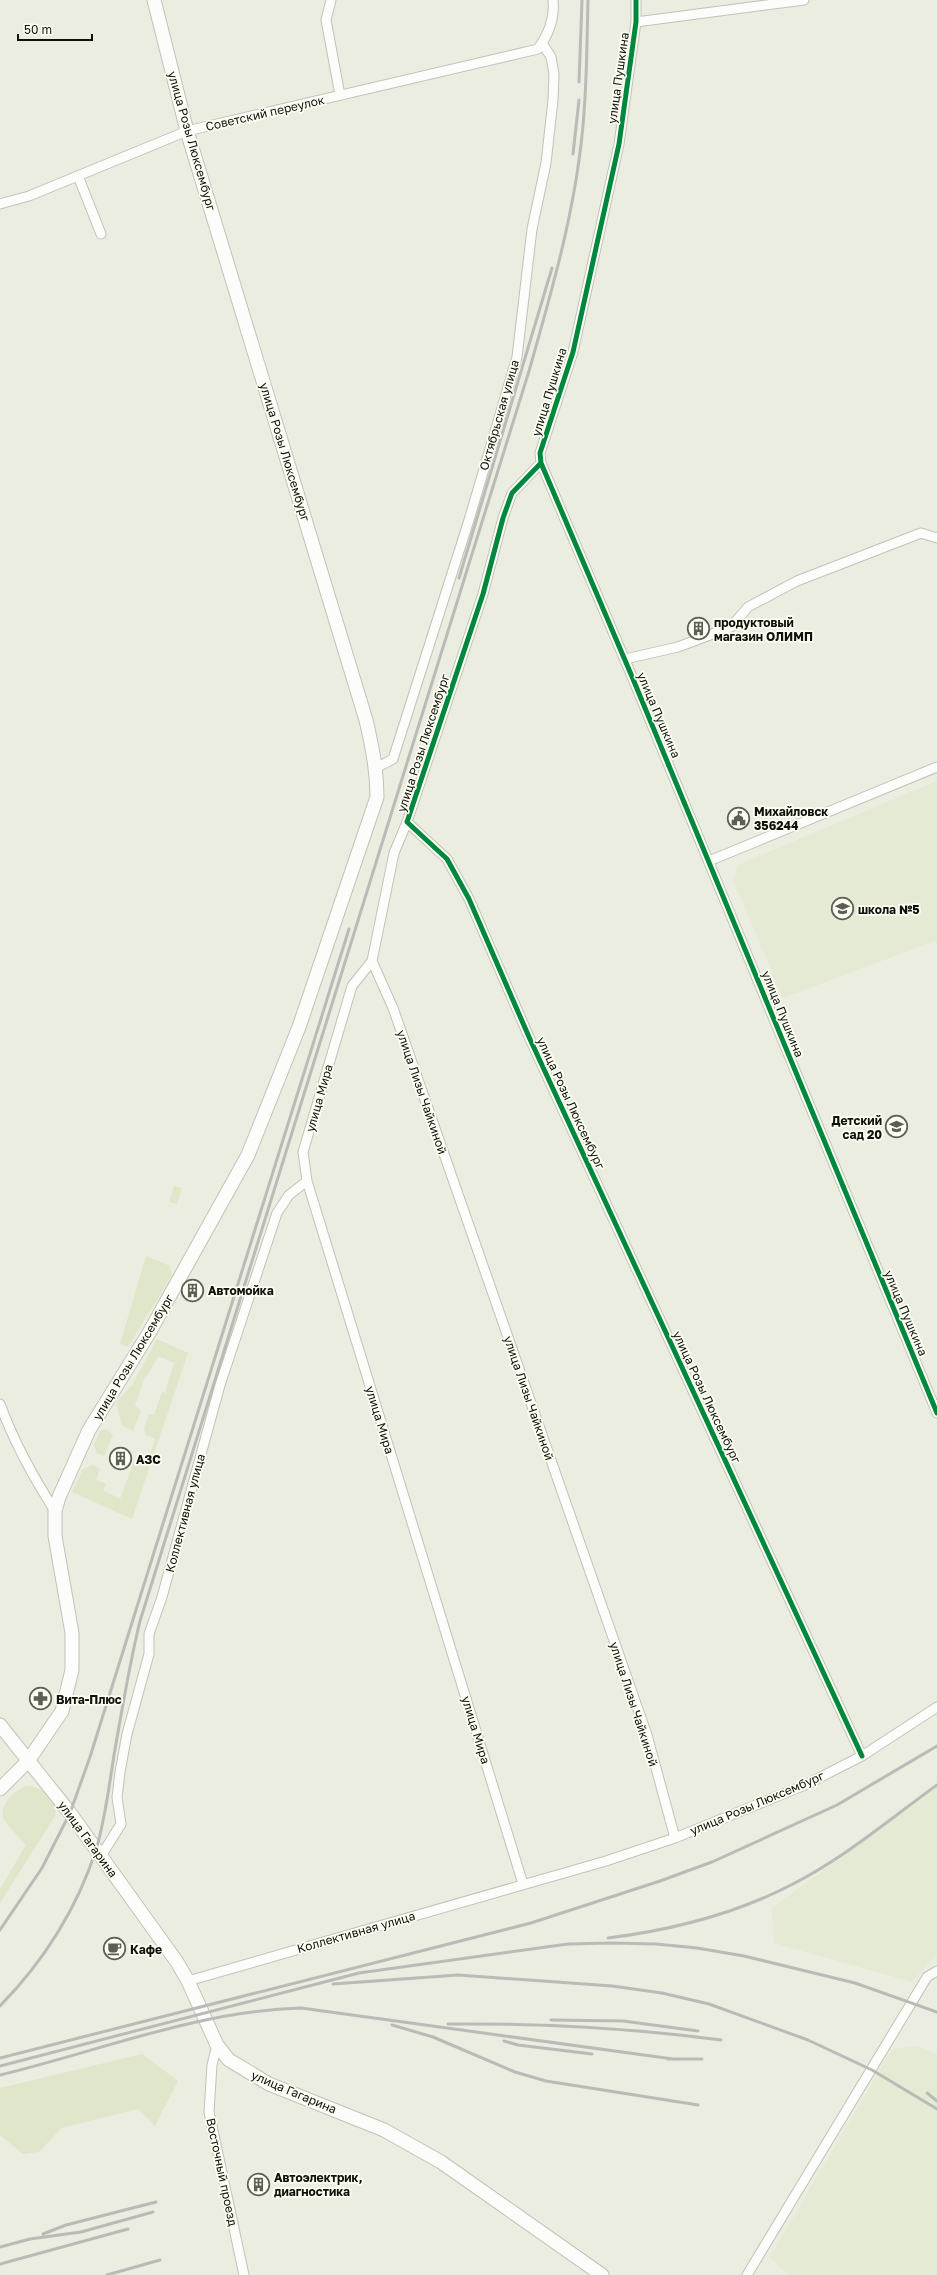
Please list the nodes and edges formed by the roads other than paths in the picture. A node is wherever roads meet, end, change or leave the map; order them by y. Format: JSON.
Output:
{"nodes":[{"id":1,"x":154,"y":0,"type":"edge"},
{"id":2,"x":332,"y":0,"type":"edge"},
{"id":3,"x":553,"y":0,"type":"edge"},
{"id":4,"x":636,"y":0,"type":"edge"},
{"id":5,"x":804,"y":0,"type":"edge"},
{"id":6,"x":636,"y":22,"type":"junction"},
{"id":7,"x":540,"y":46,"type":"junction"},
{"id":8,"x":340,"y":95,"type":"junction"},
{"id":9,"x":187,"y":131,"type":"junction"},
{"id":10,"x":78,"y":176,"type":"junction"},
{"id":11,"x":0,"y":204,"type":"edge"},
{"id":12,"x":101,"y":234,"type":"dead end"},
{"id":13,"x":541,"y":463,"type":"junction"},
{"id":14,"x":937,"y":538,"type":"edge"},
{"id":15,"x":624,"y":658,"type":"junction"},
{"id":16,"x":937,"y":767,"type":"edge"},
{"id":17,"x":376,"y":768,"type":"junction"},
{"id":18,"x":408,"y":822,"type":"junction"},
{"id":19,"x":709,"y":861,"type":"junction"},
{"id":20,"x":372,"y":961,"type":"junction"},
{"id":21,"x":307,"y":1181,"type":"junction"},
{"id":22,"x":0,"y":1404,"type":"edge"},
{"id":23,"x":937,"y":1413,"type":"edge"},
{"id":24,"x":55,"y":1511,"type":"junction"},
{"id":25,"x":937,"y":1707,"type":"edge"},
{"id":26,"x":0,"y":1725,"type":"edge"},
{"id":27,"x":862,"y":1756,"type":"junction"},
{"id":28,"x":28,"y":1761,"type":"junction"},
{"id":29,"x":0,"y":1789,"type":"edge"},
{"id":30,"x":675,"y":1838,"type":"junction"},
{"id":31,"x":101,"y":1856,"type":"junction"},
{"id":32,"x":523,"y":1884,"type":"junction"},
{"id":33,"x":937,"y":1971,"type":"edge"},
{"id":34,"x":188,"y":1981,"type":"junction"},
{"id":35,"x":217,"y":2045,"type":"junction"},
{"id":36,"x":594,"y":2273,"type":"edge"},
{"id":37,"x":244,"y":2275,"type":"edge"},
{"id":38,"x":747,"y":2275,"type":"edge"}],
"edges":[{"from":1,"to":9,"type":"main road","name":"улица Розы Люксембург"},
{"from":2,"to":8,"type":"street"},
{"from":3,"to":7,"type":"street"},
{"from":4,"to":6,"type":"street","name":"улица Пушкина"},
{"from":5,"to":6,"type":"street"},
{"from":6,"to":13,"type":"street","name":"улица Пушкина"},
{"from":7,"to":8,"type":"street","name":"Советский переулок"},
{"from":7,"to":17,"type":"street","name":"Октябрьская улица"},
{"from":8,"to":9,"type":"street","name":"Советский переулок"},
{"from":9,"to":10,"type":"street","name":"Советский переулок"},
{"from":9,"to":17,"type":"main road","name":"улица Розы Люксембург"},
{"from":10,"to":11,"type":"street","name":"Советский переулок"},
{"from":10,"to":12,"type":"street"},
{"from":13,"to":15,"type":"street","name":"улица Пушкина"},
{"from":13,"to":18,"type":"street","name":"улица Розы Люксембург"},
{"from":14,"to":15,"type":"street"},
{"from":15,"to":19,"type":"street","name":"улица Пушкина"},
{"from":16,"to":19,"type":"street"},
{"from":17,"to":24,"type":"main road","name":"улица Розы Люксембург"},
{"from":18,"to":20,"type":"street"},
{"from":18,"to":27,"type":"street","name":"улица Розы Люксембург"},
{"from":19,"to":23,"type":"street","name":"улица Пушкина"},
{"from":20,"to":21,"type":"street","name":"улица Мира"},
{"from":20,"to":30,"type":"street","name":"улица Лизы Чайкиной"},
{"from":21,"to":31,"type":"street","name":"Коллективная улица"},
{"from":21,"to":32,"type":"street","name":"улица Мира"},
{"from":22,"to":24,"type":"street"},
{"from":24,"to":28,"type":"main road","name":"улица Розы Люксембург"},
{"from":25,"to":27,"type":"street"},
{"from":26,"to":28,"type":"main road","name":"улица Гагарина"},
{"from":27,"to":30,"type":"street","name":"улица Розы Люксембург"},
{"from":28,"to":29,"type":"main road","name":"улица Розы Люксембург"},
{"from":28,"to":31,"type":"main road","name":"улица Гагарина"},
{"from":30,"to":32,"type":"street","name":"улица Розы Люксембург"},
{"from":31,"to":34,"type":"main road","name":"улица Гагарина"},
{"from":32,"to":34,"type":"street","name":"Коллективная улица"},
{"from":33,"to":38,"type":"street"},
{"from":34,"to":35,"type":"main road","name":"улица Гагарина"},
{"from":35,"to":36,"type":"main road","name":"улица Гагарина"},
{"from":35,"to":37,"type":"street","name":"Восточный проезд"}]}
